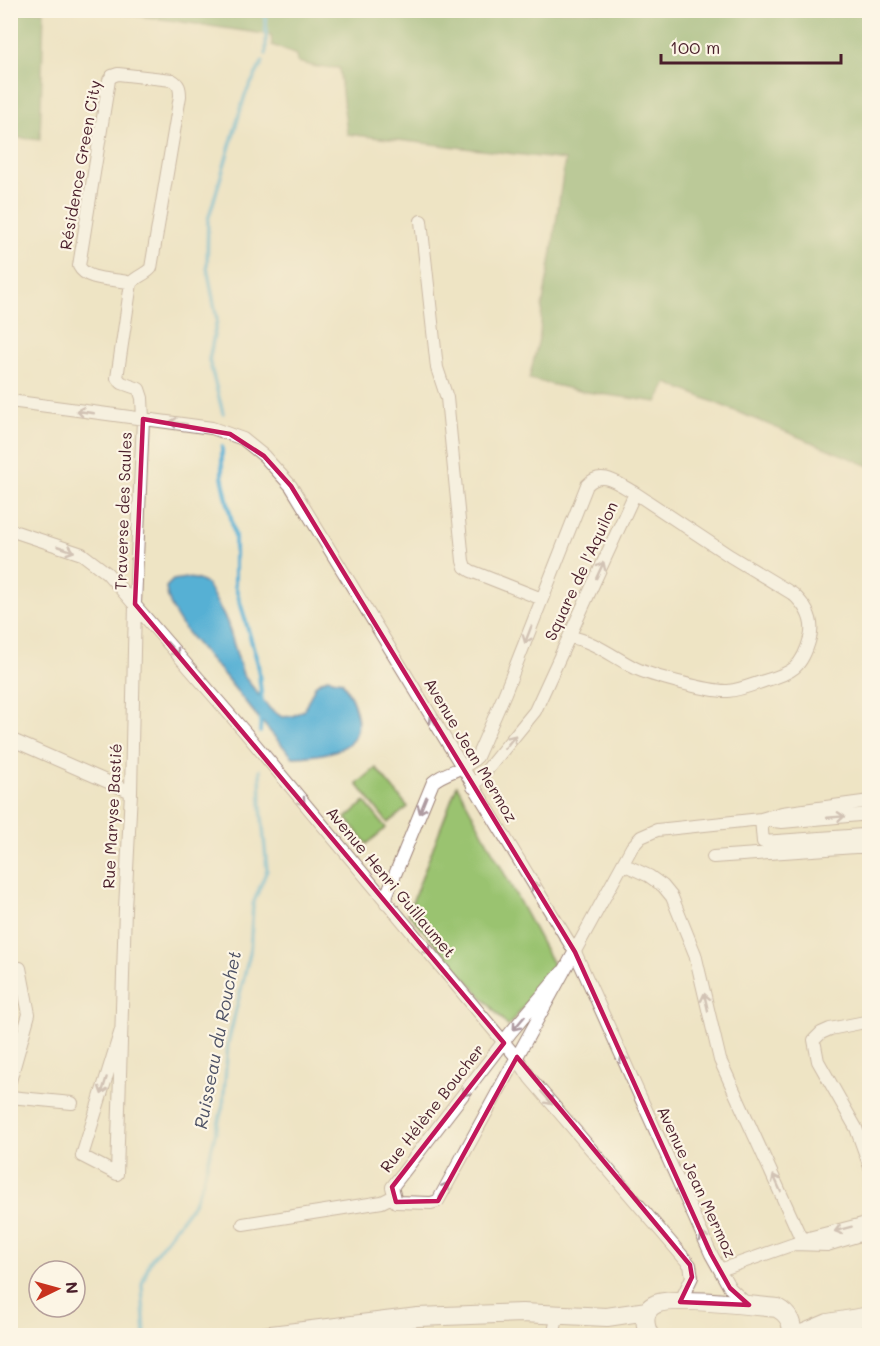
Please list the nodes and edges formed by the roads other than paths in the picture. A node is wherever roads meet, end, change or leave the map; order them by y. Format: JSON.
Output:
{"nodes":[{"id":1,"x":421,"y":221,"type":"dead end"},
{"id":2,"x":131,"y":283,"type":"junction"},
{"id":3,"x":10,"y":402,"type":"edge"},
{"id":4,"x":143,"y":419,"type":"junction"},
{"id":5,"x":634,"y":494,"type":"junction"},
{"id":6,"x":10,"y":530,"type":"edge"},
{"id":7,"x":542,"y":599,"type":"junction"},
{"id":8,"x":135,"y":604,"type":"junction"},
{"id":9,"x":569,"y":637,"type":"junction"},
{"id":10,"x":10,"y":738,"type":"edge"},
{"id":11,"x":463,"y":769,"type":"junction"},
{"id":12,"x":473,"y":787,"type":"junction"},
{"id":13,"x":131,"y":792,"type":"junction"},
{"id":14,"x":870,"y":801,"type":"edge"},
{"id":15,"x":870,"y":814,"type":"edge"},
{"id":16,"x":761,"y":819,"type":"junction"},
{"id":17,"x":867,"y":847,"type":"edge"},
{"id":18,"x":713,"y":857,"type":"dead end"},
{"id":19,"x":623,"y":864,"type":"junction"},
{"id":20,"x":386,"y":903,"type":"junction"},
{"id":21,"x":576,"y":952,"type":"junction"},
{"id":22,"x":20,"y":968,"type":"dead end"},
{"id":23,"x":562,"y":972,"type":"junction"},
{"id":24,"x":870,"y":1021,"type":"edge"},
{"id":25,"x":121,"y":1030,"type":"junction"},
{"id":26,"x":504,"y":1042,"type":"junction"},
{"id":27,"x":517,"y":1058,"type":"junction"},
{"id":28,"x":10,"y":1081,"type":"edge"},
{"id":29,"x":10,"y":1097,"type":"edge"},
{"id":30,"x":72,"y":1103,"type":"dead end"},
{"id":31,"x":870,"y":1167,"type":"edge"},
{"id":32,"x":394,"y":1196,"type":"junction"},
{"id":33,"x":870,"y":1222,"type":"edge"},
{"id":34,"x":243,"y":1224,"type":"dead end"},
{"id":35,"x":870,"y":1232,"type":"edge"},
{"id":36,"x":798,"y":1240,"type":"junction"},
{"id":37,"x":720,"y":1270,"type":"junction"},
{"id":38,"x":680,"y":1302,"type":"junction"},
{"id":39,"x":749,"y":1305,"type":"junction"},
{"id":40,"x":647,"y":1311,"type":"junction"},
{"id":41,"x":558,"y":1314,"type":"junction"},
{"id":42,"x":787,"y":1316,"type":"junction"},
{"id":43,"x":870,"y":1316,"type":"edge"},
{"id":44,"x":607,"y":1317,"type":"junction"},
{"id":45,"x":828,"y":1323,"type":"junction"},
{"id":46,"x":649,"y":1333,"type":"edge"},
{"id":47,"x":263,"y":1335,"type":"edge"},
{"id":48,"x":553,"y":1335,"type":"edge"},
{"id":49,"x":791,"y":1335,"type":"edge"},
{"id":50,"x":797,"y":1335,"type":"edge"}],
"edges":[{"from":1,"to":7,"type":"street"},
{"from":2,"to":2,"type":"street","name":"Résidence Green City"},
{"from":2,"to":4,"type":"street"},
{"from":4,"to":3,"type":"street","name":"Avenue Jean Mermoz","one_way":true},
{"from":4,"to":8,"type":"street","name":"Traverse des Saules"},
{"from":11,"to":4,"type":"street","name":"Avenue Jean Mermoz","one_way":true},
{"from":5,"to":7,"type":"street","name":"Square de l'Aquilon"},
{"from":9,"to":5,"type":"street","name":"Square de l'Aquilon","one_way":true},
{"from":5,"to":9,"type":"street"},
{"from":6,"to":8,"type":"street","name":"Avenue Henri Guillaumet","one_way":true},
{"from":7,"to":11,"type":"street","name":"Square de l'Aquilon","one_way":true},
{"from":8,"to":13,"type":"street","name":"Rue Maryse Bastié"},
{"from":8,"to":20,"type":"street","name":"Avenue Henri Guillaumet","one_way":true},
{"from":12,"to":9,"type":"street","name":"Square de l'Aquilon","one_way":true},
{"from":10,"to":13,"type":"street"},
{"from":11,"to":12,"type":"street","name":"Avenue Jean Mermoz"},
{"from":11,"to":20,"type":"street","one_way":true},
{"from":21,"to":12,"type":"street","name":"Avenue Jean Mermoz","one_way":true},
{"from":13,"to":25,"type":"street","name":"Rue Maryse Bastié"},
{"from":14,"to":16,"type":"street"},
{"from":16,"to":15,"type":"street","one_way":true},
{"from":16,"to":17,"type":"street"},
{"from":16,"to":19,"type":"street"},
{"from":17,"to":18,"type":"street"},
{"from":19,"to":21,"type":"street"},
{"from":36,"to":19,"type":"street","one_way":true},
{"from":20,"to":26,"type":"street","name":"Avenue Henri Guillaumet","one_way":true},
{"from":21,"to":23,"type":"street"},
{"from":37,"to":21,"type":"street","name":"Avenue Jean Mermoz","one_way":true},
{"from":22,"to":28,"type":"street"},
{"from":23,"to":26,"type":"street","one_way":true},
{"from":23,"to":27,"type":"street"},
{"from":24,"to":31,"type":"street"},
{"from":25,"to":25,"type":"street","name":"Rue Maryse Bastié","one_way":true},
{"from":26,"to":27,"type":"street","name":"Avenue Henri Guillaumet"},
{"from":26,"to":32,"type":"street","name":"Rue Hélène Boucher","one_way":true},
{"from":32,"to":27,"type":"street","name":"Rue Hélène Boucher","one_way":true},
{"from":27,"to":38,"type":"street","name":"Avenue Henri Guillaumet","one_way":true},
{"from":29,"to":30,"type":"street"},
{"from":32,"to":34,"type":"street","name":"Rue Hélène Boucher"},
{"from":33,"to":36,"type":"street","one_way":true},
{"from":35,"to":36,"type":"street"},
{"from":36,"to":37,"type":"street"},
{"from":37,"to":39,"type":"street","name":"Avenue Jean Mermoz"},
{"from":38,"to":39,"type":"main road"},
{"from":38,"to":40,"type":"main road"},
{"from":39,"to":42,"type":"main road"},
{"from":40,"to":44,"type":"main road"},
{"from":40,"to":46,"type":"main road"},
{"from":41,"to":44,"type":"main road"},
{"from":41,"to":47,"type":"main road"},
{"from":41,"to":48,"type":"street"},
{"from":42,"to":45,"type":"main road"},
{"from":42,"to":49,"type":"main road"},
{"from":43,"to":45,"type":"main road"},
{"from":44,"to":46,"type":"main road"},
{"from":45,"to":50,"type":"main road"}]}
